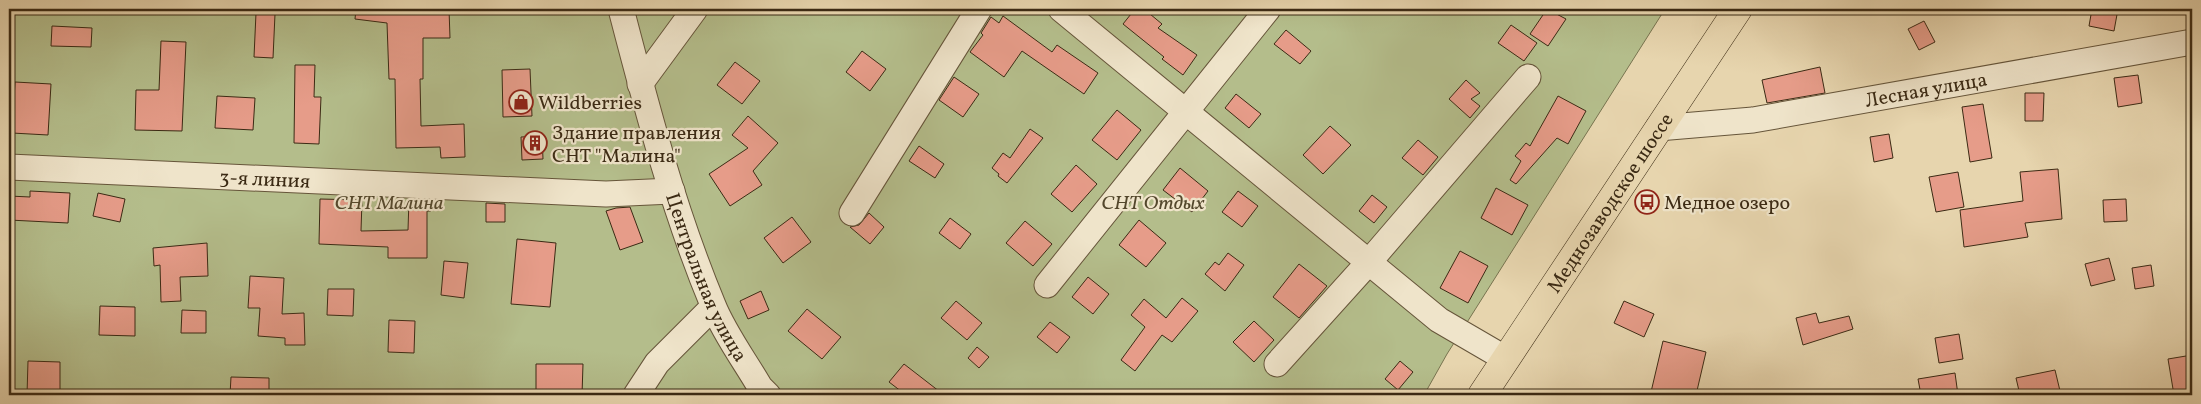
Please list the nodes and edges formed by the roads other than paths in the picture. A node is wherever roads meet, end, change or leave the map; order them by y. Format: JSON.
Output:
{"nodes":[{"id":1,"x":621,"y":9,"type":"edge"},
{"id":2,"x":695,"y":9,"type":"edge"},
{"id":3,"x":979,"y":9,"type":"edge"},
{"id":4,"x":1061,"y":9,"type":"edge"},
{"id":5,"x":1268,"y":9,"type":"edge"},
{"id":6,"x":1738,"y":9,"type":"edge"},
{"id":7,"x":2192,"y":42,"type":"edge"},
{"id":8,"x":1528,"y":77,"type":"dead end"},
{"id":9,"x":640,"y":84,"type":"junction"},
{"id":10,"x":1186,"y":111,"type":"junction"},
{"id":11,"x":1658,"y":128,"type":"junction"},
{"id":12,"x":9,"y":167,"type":"edge"},
{"id":13,"x":672,"y":192,"type":"junction"},
{"id":14,"x":852,"y":213,"type":"dead end"},
{"id":15,"x":1368,"y":262,"type":"junction"},
{"id":16,"x":1047,"y":285,"type":"dead end"},
{"id":17,"x":713,"y":306,"type":"junction"},
{"id":18,"x":1506,"y":358,"type":"junction"},
{"id":19,"x":1277,"y":364,"type":"dead end"},
{"id":20,"x":636,"y":395,"type":"edge"},
{"id":21,"x":768,"y":395,"type":"edge"},
{"id":22,"x":1482,"y":395,"type":"edge"}],
"edges":[{"from":1,"to":9,"type":"street","name":"Центральная улица"},
{"from":2,"to":9,"type":"street"},
{"from":3,"to":14,"type":"street"},
{"from":4,"to":10,"type":"street"},
{"from":5,"to":10,"type":"street"},
{"from":6,"to":11,"type":"main road","name":"Меднозаводское шоссе"},
{"from":7,"to":11,"type":"street","name":"Лесная улица"},
{"from":8,"to":15,"type":"street"},
{"from":9,"to":13,"type":"street","name":"Центральная улица"},
{"from":10,"to":15,"type":"street"},
{"from":10,"to":16,"type":"street"},
{"from":11,"to":18,"type":"main road","name":"Меднозаводское шоссе"},
{"from":12,"to":13,"type":"street","name":"3-я линия"},
{"from":13,"to":17,"type":"street","name":"Центральная улица"},
{"from":15,"to":18,"type":"street"},
{"from":15,"to":19,"type":"street"},
{"from":17,"to":20,"type":"street"},
{"from":17,"to":21,"type":"street","name":"Центральная улица"},
{"from":18,"to":22,"type":"main road","name":"Меднозаводское шоссе"}]}
